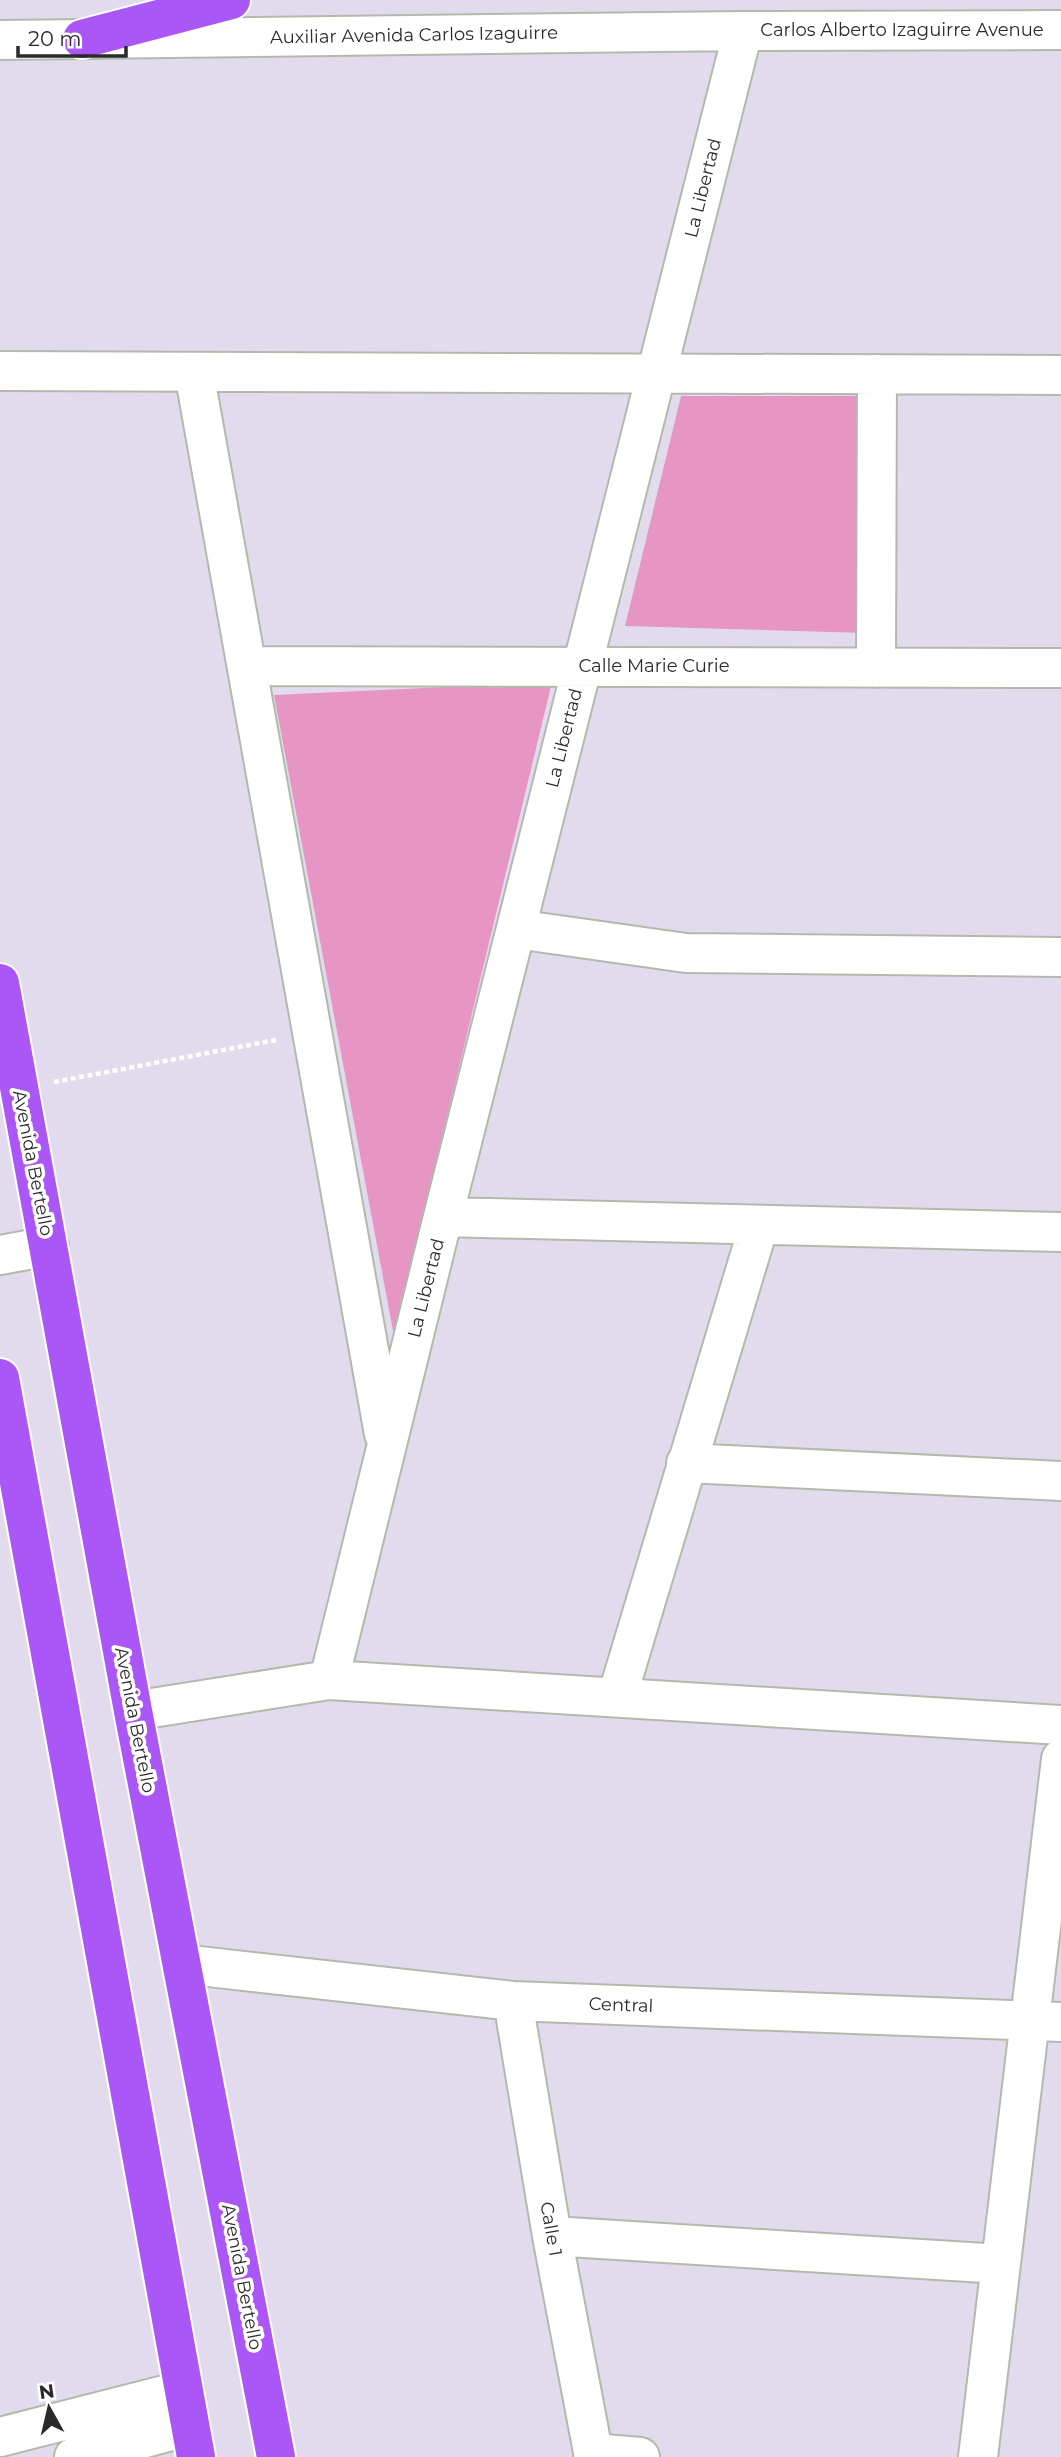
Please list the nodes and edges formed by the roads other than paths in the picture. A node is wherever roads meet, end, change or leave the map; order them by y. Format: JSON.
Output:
{"nodes":[{"id":1,"x":231,"y":0,"type":"edge"},
{"id":2,"x":743,"y":30,"type":"junction"},
{"id":3,"x":1061,"y":30,"type":"edge"},
{"id":4,"x":82,"y":39,"type":"junction"},
{"id":5,"x":0,"y":40,"type":"edge"},
{"id":6,"x":0,"y":371,"type":"edge"},
{"id":7,"x":194,"y":372,"type":"junction"},
{"id":8,"x":656,"y":372,"type":"junction"},
{"id":9,"x":877,"y":374,"type":"junction"},
{"id":10,"x":1061,"y":375,"type":"edge"},
{"id":11,"x":583,"y":665,"type":"junction"},
{"id":12,"x":247,"y":666,"type":"junction"},
{"id":13,"x":876,"y":668,"type":"junction"},
{"id":14,"x":1061,"y":668,"type":"edge"},
{"id":15,"x":516,"y":929,"type":"junction"},
{"id":16,"x":1061,"y":957,"type":"edge"},
{"id":17,"x":0,"y":983,"type":"edge"},
{"id":18,"x":443,"y":1217,"type":"junction"},
{"id":19,"x":759,"y":1225,"type":"junction"},
{"id":20,"x":1061,"y":1232,"type":"edge"},
{"id":21,"x":49,"y":1247,"type":"junction"},
{"id":22,"x":0,"y":1255,"type":"edge"},
{"id":23,"x":0,"y":1378,"type":"edge"},
{"id":24,"x":386,"y":1446,"type":"junction"},
{"id":25,"x":686,"y":1463,"type":"junction"},
{"id":26,"x":1061,"y":1481,"type":"edge"},
{"id":27,"x":329,"y":1680,"type":"junction"},
{"id":28,"x":617,"y":1698,"type":"junction"},
{"id":29,"x":133,"y":1711,"type":"junction"},
{"id":30,"x":1061,"y":1725,"type":"edge"},
{"id":31,"x":1061,"y":1759,"type":"edge"},
{"id":32,"x":182,"y":1964,"type":"junction"},
{"id":33,"x":513,"y":2001,"type":"junction"},
{"id":34,"x":1046,"y":2021,"type":"edge"},
{"id":35,"x":552,"y":2236,"type":"junction"},
{"id":36,"x":1001,"y":2264,"type":"junction"},
{"id":37,"x":190,"y":2424,"type":"edge"},
{"id":38,"x":0,"y":2437,"type":"edge"},
{"id":39,"x":593,"y":2455,"type":"edge"},
{"id":40,"x":74,"y":2457,"type":"edge"},
{"id":41,"x":276,"y":2457,"type":"edge"},
{"id":42,"x":640,"y":2457,"type":"edge"},
{"id":43,"x":978,"y":2457,"type":"edge"}],
"edges":[{"from":1,"to":4,"type":"main road"},
{"from":2,"to":3,"type":"street","name":"Carlos Alberto Izaguirre Avenue"},
{"from":2,"to":4,"type":"street","name":"Auxiliar Avenida Carlos Izaguirre"},
{"from":2,"to":8,"type":"street","name":"La Libertad"},
{"from":4,"to":5,"type":"street","name":"Auxiliar Avenida Carlos Izaguirre"},
{"from":6,"to":7,"type":"street"},
{"from":7,"to":8,"type":"street"},
{"from":7,"to":12,"type":"street"},
{"from":8,"to":9,"type":"street"},
{"from":8,"to":11,"type":"street","name":"La Libertad"},
{"from":9,"to":10,"type":"street"},
{"from":9,"to":13,"type":"street"},
{"from":11,"to":12,"type":"street","name":"Calle Marie Curie"},
{"from":11,"to":13,"type":"street","name":"Calle Marie Curie"},
{"from":11,"to":15,"type":"street","name":"La Libertad"},
{"from":12,"to":24,"type":"street"},
{"from":13,"to":14,"type":"street","name":"Calle Marie Curie"},
{"from":15,"to":16,"type":"street"},
{"from":15,"to":18,"type":"street","name":"La Libertad"},
{"from":17,"to":21,"type":"main road","name":"Avenida Bertello"},
{"from":18,"to":19,"type":"street"},
{"from":18,"to":24,"type":"street","name":"La Libertad"},
{"from":19,"to":20,"type":"street"},
{"from":19,"to":25,"type":"street"},
{"from":21,"to":22,"type":"street"},
{"from":21,"to":29,"type":"main road","name":"Avenida Bertello"},
{"from":23,"to":37,"type":"main road"},
{"from":24,"to":27,"type":"street","name":"La Libertad"},
{"from":25,"to":26,"type":"street"},
{"from":25,"to":28,"type":"street"},
{"from":27,"to":28,"type":"street"},
{"from":27,"to":29,"type":"street"},
{"from":28,"to":30,"type":"street"},
{"from":29,"to":32,"type":"main road","name":"Avenida Bertello"},
{"from":31,"to":34,"type":"street"},
{"from":32,"to":33,"type":"street","name":"Central"},
{"from":32,"to":41,"type":"main road","name":"Avenida Bertello"},
{"from":33,"to":34,"type":"street","name":"Central"},
{"from":33,"to":35,"type":"street","name":"Calle 1"},
{"from":34,"to":36,"type":"street"},
{"from":35,"to":36,"type":"street"},
{"from":35,"to":39,"type":"street","name":"Calle 1"},
{"from":36,"to":43,"type":"street"},
{"from":37,"to":38,"type":"street"},
{"from":37,"to":40,"type":"street"},
{"from":39,"to":42,"type":"street"}]}
